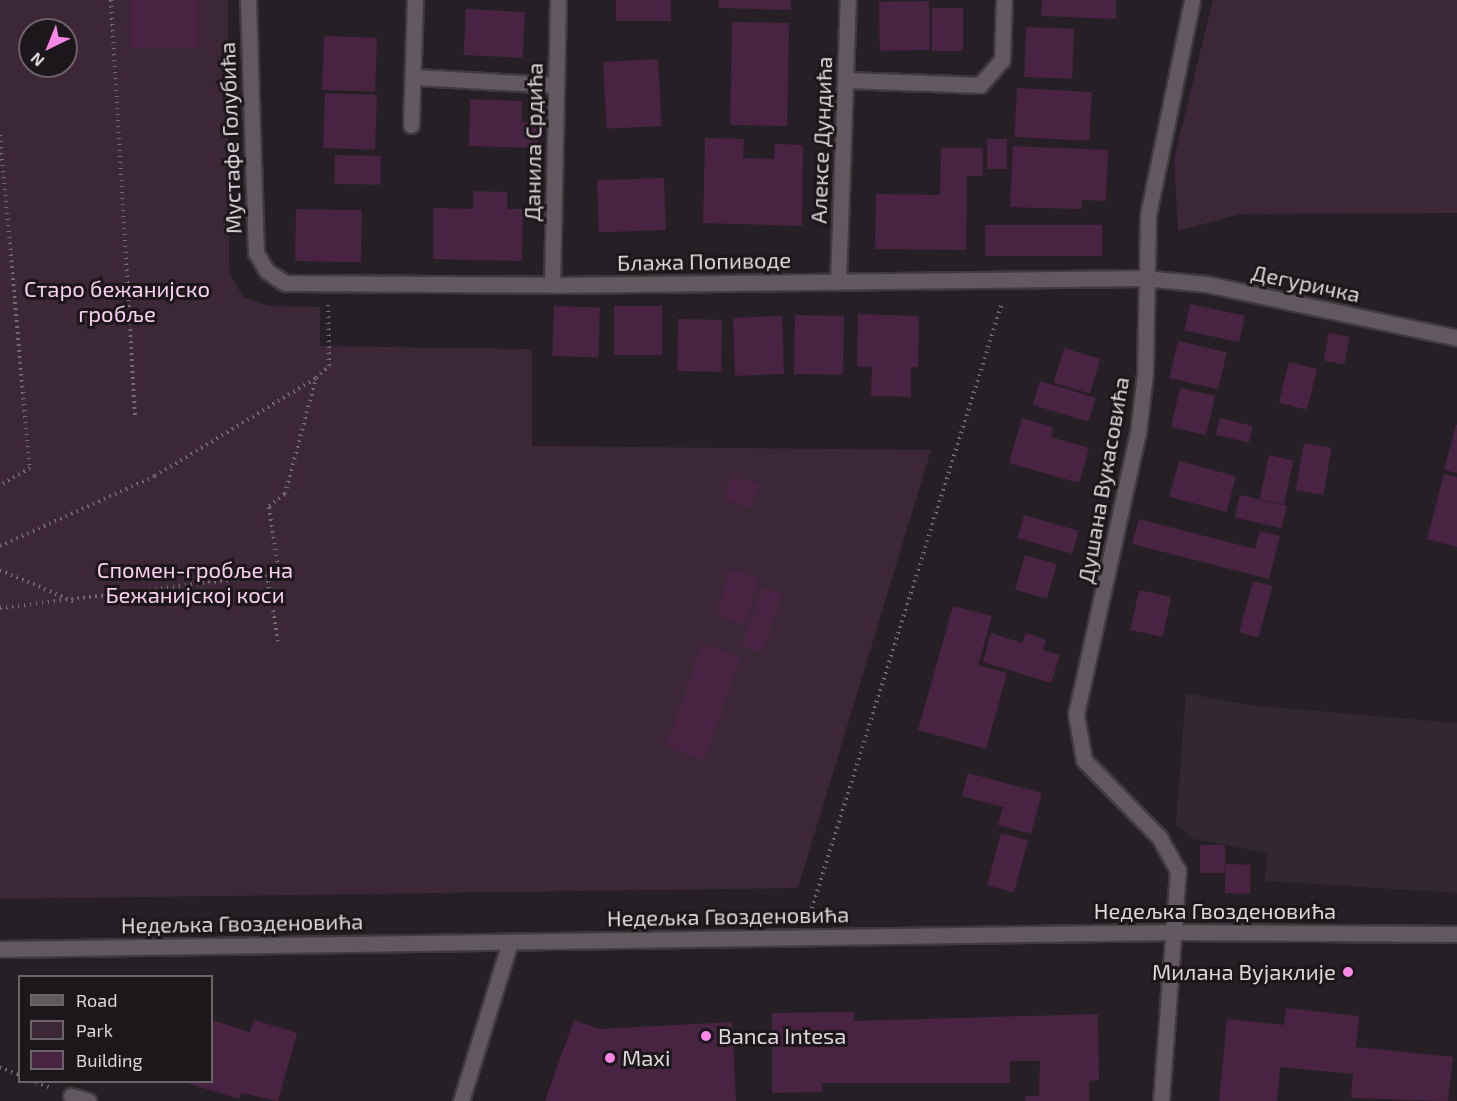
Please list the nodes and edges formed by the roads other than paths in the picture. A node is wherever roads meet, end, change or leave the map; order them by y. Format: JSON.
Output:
{"nodes":[{"id":1,"x":248,"y":0,"type":"edge"},
{"id":2,"x":415,"y":0,"type":"edge"},
{"id":3,"x":558,"y":0,"type":"edge"},
{"id":4,"x":848,"y":0,"type":"edge"},
{"id":5,"x":1004,"y":0,"type":"edge"},
{"id":6,"x":1192,"y":0,"type":"edge"},
{"id":7,"x":414,"y":77,"type":"junction"},
{"id":8,"x":846,"y":80,"type":"junction"},
{"id":9,"x":556,"y":85,"type":"junction"},
{"id":10,"x":411,"y":125,"type":"dead end"},
{"id":11,"x":267,"y":271,"type":"joint"},
{"id":12,"x":1144,"y":278,"type":"junction"},
{"id":13,"x":838,"y":282,"type":"junction"},
{"id":14,"x":552,"y":285,"type":"junction"},
{"id":15,"x":1457,"y":338,"type":"edge"},
{"id":16,"x":1174,"y":932,"type":"junction"},
{"id":17,"x":1457,"y":934,"type":"edge"},
{"id":18,"x":510,"y":942,"type":"junction"},
{"id":19,"x":0,"y":949,"type":"edge"},
{"id":20,"x":71,"y":1096,"type":"dead end"},
{"id":21,"x":88,"y":1101,"type":"edge"},
{"id":22,"x":461,"y":1101,"type":"edge"},
{"id":23,"x":1161,"y":1101,"type":"edge"}],
"edges":[{"from":1,"to":11,"type":"street","name":"Мустафе Голубића"},
{"from":2,"to":7,"type":"street"},
{"from":3,"to":9,"type":"street","name":"Данила Срдића"},
{"from":4,"to":8,"type":"street","name":"Алексе Дундића"},
{"from":5,"to":8,"type":"street"},
{"from":6,"to":12,"type":"street","name":"Душана Вукасовића"},
{"from":7,"to":9,"type":"street"},
{"from":7,"to":10,"type":"street"},
{"from":8,"to":13,"type":"street","name":"Алексе Дундића"},
{"from":9,"to":14,"type":"street","name":"Данила Срдића"},
{"from":11,"to":14,"type":"street","name":"Блажа Попиводе"},
{"from":12,"to":13,"type":"street","name":"Блажа Попиводе"},
{"from":12,"to":15,"type":"street","name":"Дегуричка"},
{"from":12,"to":16,"type":"street","name":"Душана Вукасовића"},
{"from":13,"to":14,"type":"street","name":"Блажа Попиводе"},
{"from":16,"to":17,"type":"street","name":"Недељка Гвозденовића"},
{"from":16,"to":18,"type":"street","name":"Недељка Гвозденовића"},
{"from":16,"to":23,"type":"street"},
{"from":18,"to":19,"type":"street","name":"Недељка Гвозденовића"},
{"from":18,"to":22,"type":"street"},
{"from":20,"to":21,"type":"street"}]}
